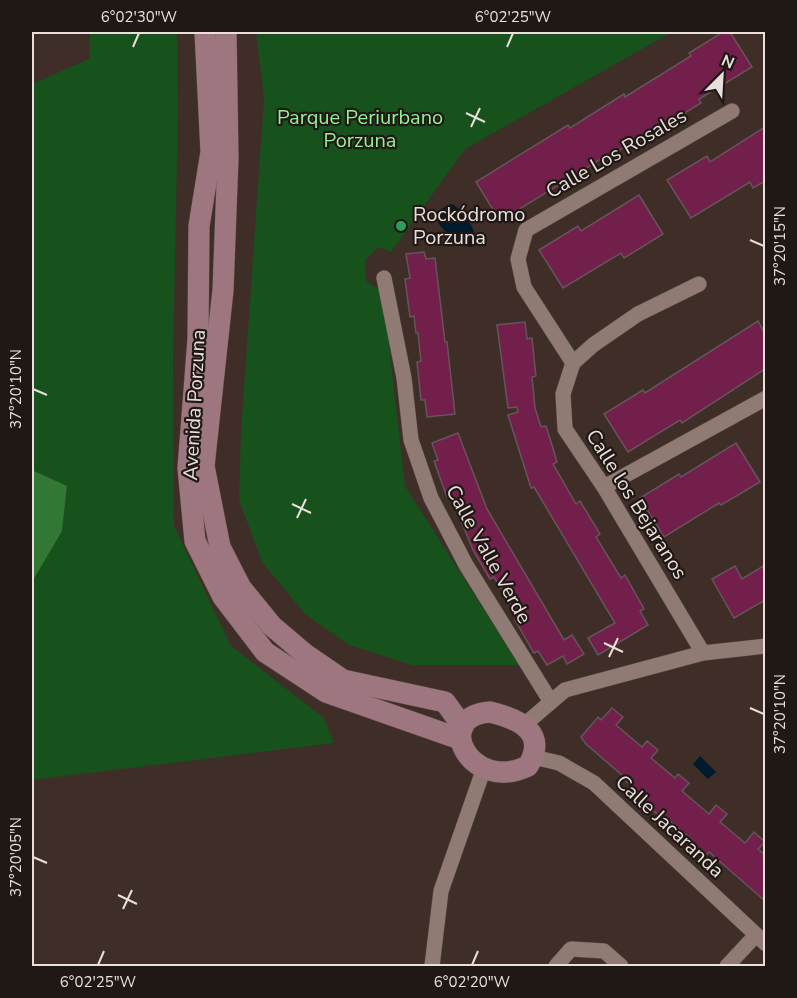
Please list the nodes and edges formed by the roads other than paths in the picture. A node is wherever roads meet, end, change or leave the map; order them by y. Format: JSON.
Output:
{"nodes":[{"id":1,"x":205,"y":32,"type":"edge"},
{"id":2,"x":226,"y":32,"type":"edge"},
{"id":3,"x":732,"y":111,"type":"dead end"},
{"id":4,"x":384,"y":278,"type":"dead end"},
{"id":5,"x":699,"y":284,"type":"dead end"},
{"id":6,"x":573,"y":363,"type":"junction"},
{"id":7,"x":765,"y":398,"type":"edge"},
{"id":8,"x":604,"y":487,"type":"junction"},
{"id":9,"x":765,"y":646,"type":"edge"},
{"id":10,"x":703,"y":652,"type":"junction"},
{"id":11,"x":551,"y":702,"type":"junction"},
{"id":12,"x":524,"y":725,"type":"junction"},
{"id":13,"x":461,"y":733,"type":"junction"},
{"id":14,"x":533,"y":757,"type":"junction"},
{"id":15,"x":484,"y":768,"type":"junction"},
{"id":16,"x":760,"y":940,"type":"edge"},
{"id":17,"x":432,"y":966,"type":"edge"},
{"id":18,"x":556,"y":966,"type":"edge"},
{"id":19,"x":621,"y":966,"type":"edge"},
{"id":20,"x":727,"y":966,"type":"edge"}],
"edges":[{"from":1,"to":13,"type":"street","name":"Avenida Porzuna"},
{"from":2,"to":13,"type":"street","name":"Avenida Porzuna"},
{"from":3,"to":6,"type":"street","name":"Calle Los Rosales"},
{"from":4,"to":11,"type":"street","name":"Calle Valle Verde"},
{"from":5,"to":6,"type":"street"},
{"from":6,"to":8,"type":"street","name":"Calle los Bejaranos"},
{"from":7,"to":8,"type":"street"},
{"from":8,"to":10,"type":"street","name":"Calle los Bejaranos"},
{"from":9,"to":10,"type":"street"},
{"from":10,"to":11,"type":"street"},
{"from":11,"to":12,"type":"street"},
{"from":12,"to":13,"type":"street"},
{"from":12,"to":14,"type":"street"},
{"from":13,"to":15,"type":"street"},
{"from":14,"to":15,"type":"street"},
{"from":14,"to":16,"type":"street","name":"Calle Jacaranda"},
{"from":15,"to":17,"type":"street"},
{"from":16,"to":20,"type":"street"},
{"from":18,"to":19,"type":"street"}]}
